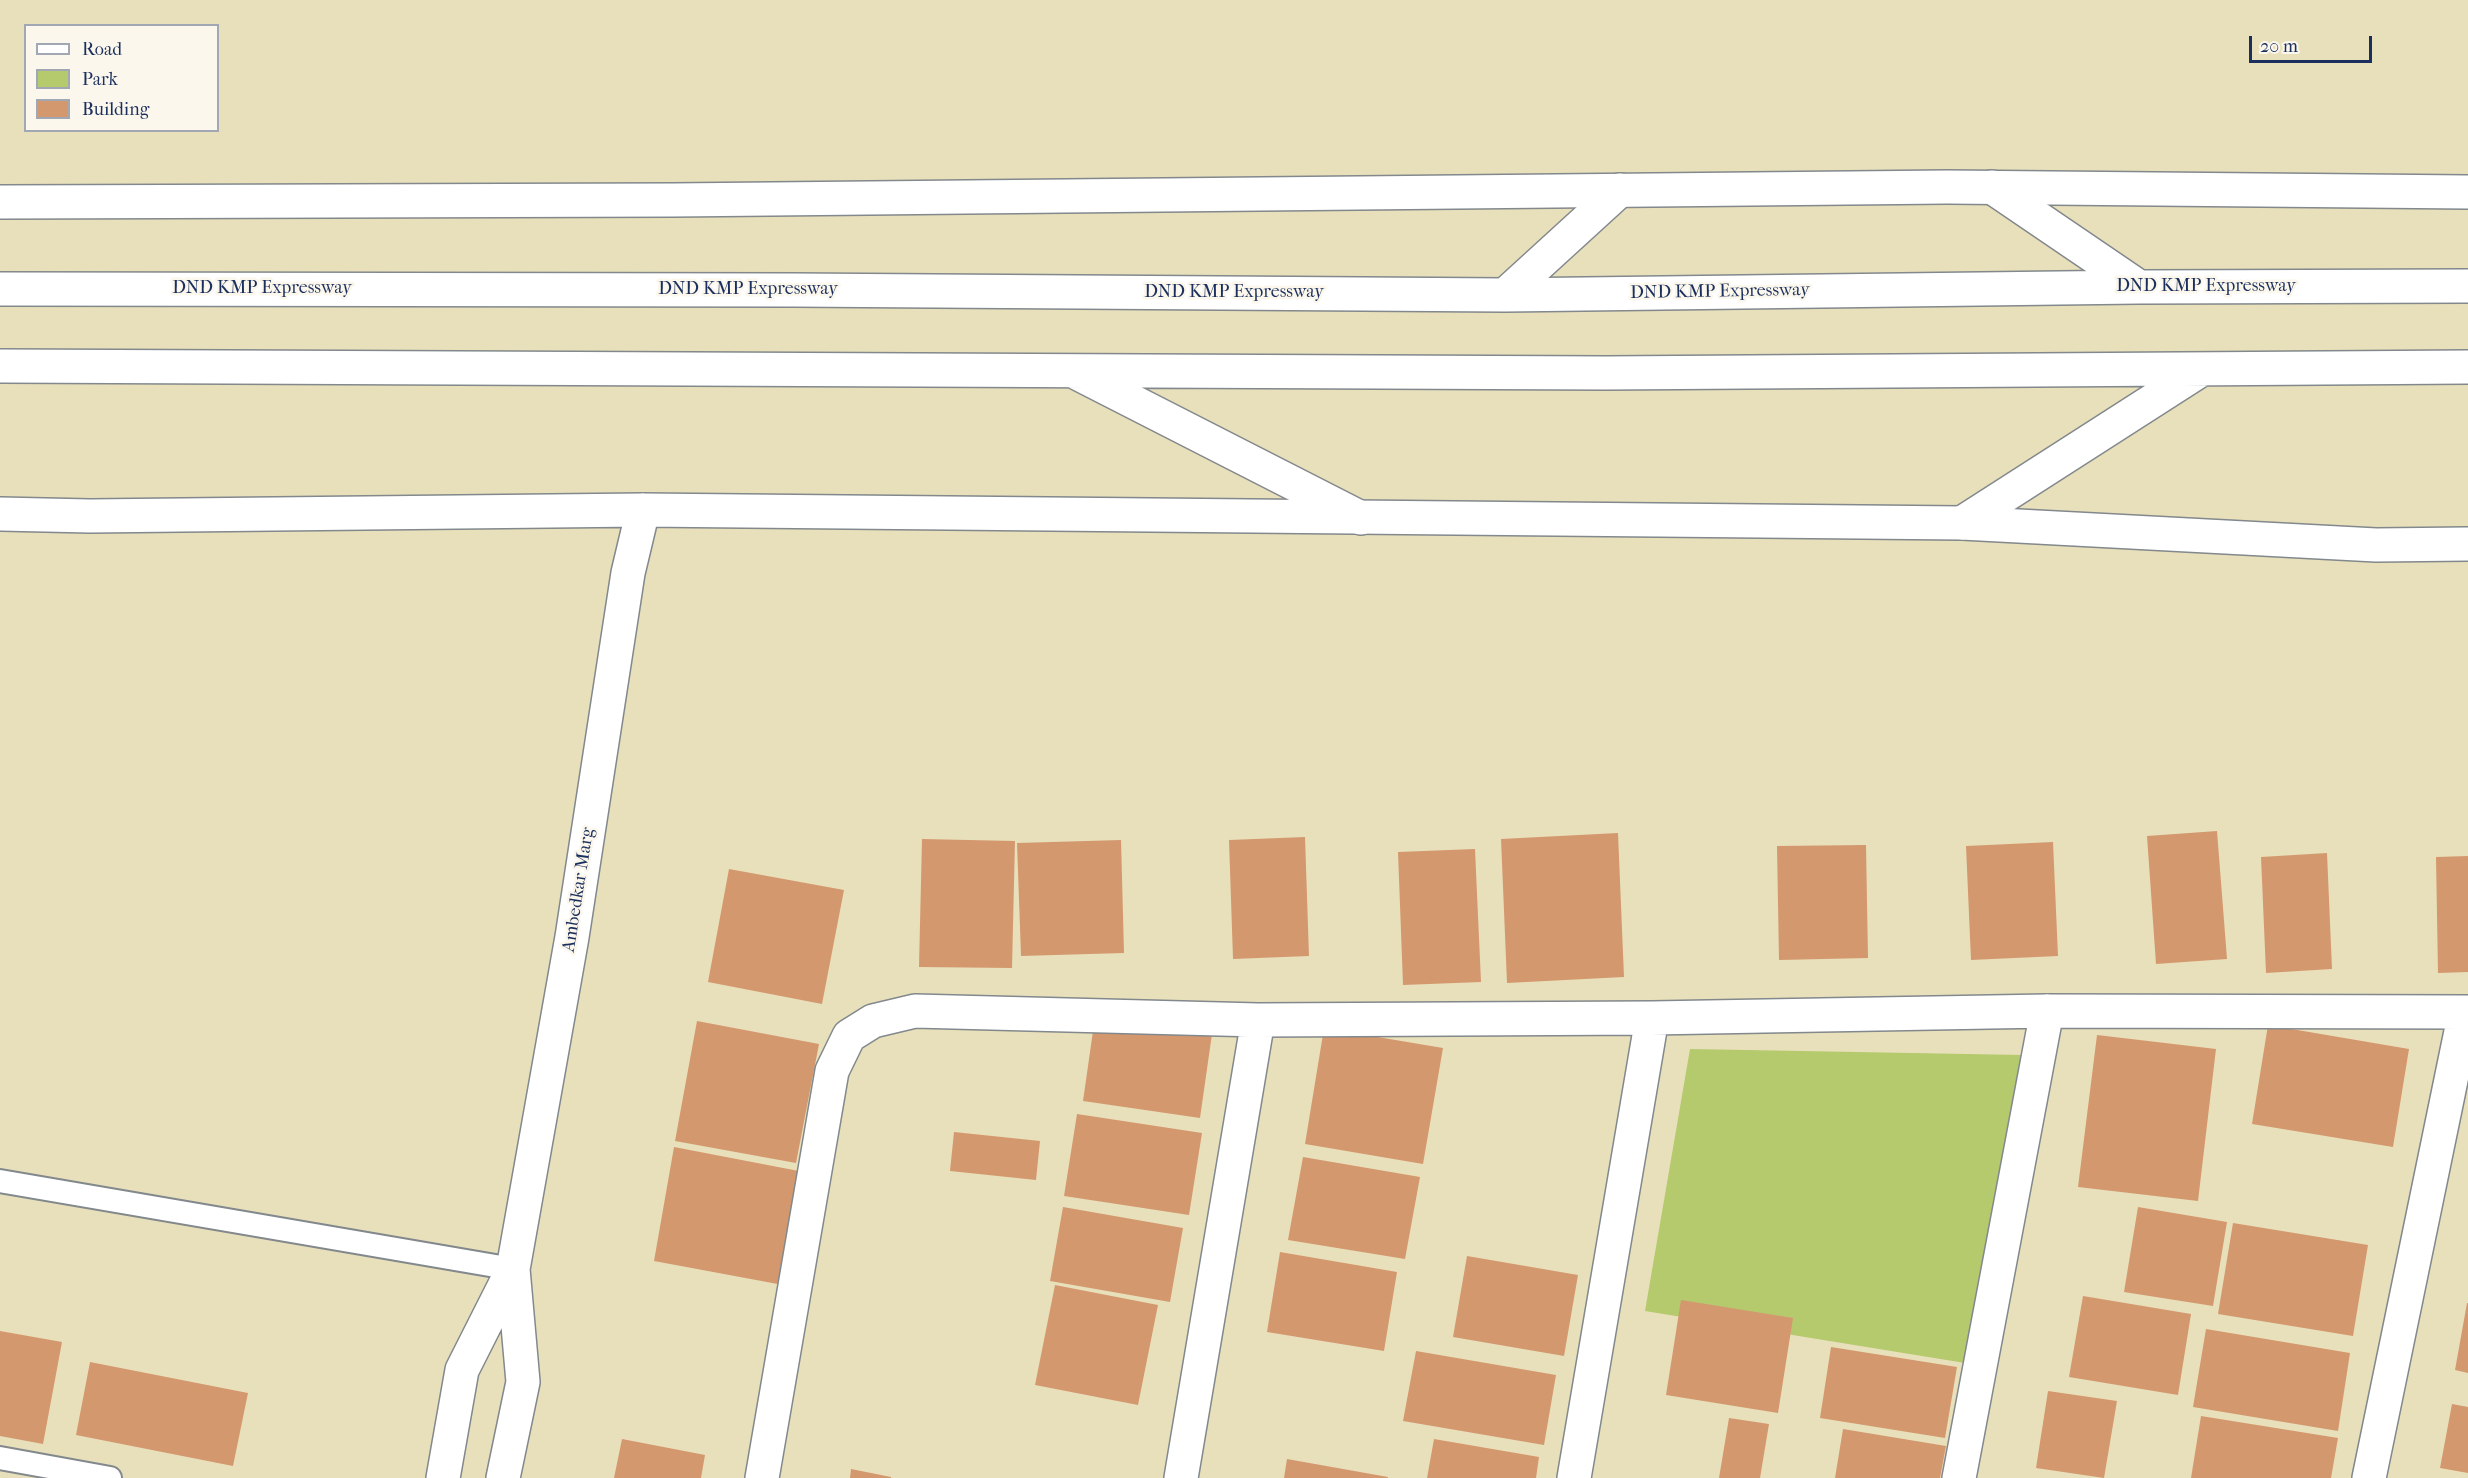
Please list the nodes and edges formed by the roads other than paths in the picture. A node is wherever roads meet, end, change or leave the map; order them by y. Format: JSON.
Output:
{"nodes":[{"id":1,"x":1992,"y":187,"type":"junction"},
{"id":2,"x":1620,"y":190,"type":"junction"},
{"id":3,"x":2468,"y":192,"type":"edge"},
{"id":4,"x":0,"y":202,"type":"edge"},
{"id":5,"x":2468,"y":286,"type":"edge"},
{"id":6,"x":2139,"y":287,"type":"junction"},
{"id":7,"x":0,"y":289,"type":"edge"},
{"id":8,"x":1505,"y":295,"type":"junction"},
{"id":9,"x":0,"y":366,"type":"edge"},
{"id":10,"x":2468,"y":367,"type":"edge"},
{"id":11,"x":2202,"y":369,"type":"junction"},
{"id":12,"x":1071,"y":370,"type":"junction"},
{"id":13,"x":643,"y":510,"type":"junction"},
{"id":14,"x":0,"y":514,"type":"edge"},
{"id":15,"x":1361,"y":518,"type":"junction"},
{"id":16,"x":1962,"y":523,"type":"junction"},
{"id":17,"x":2468,"y":544,"type":"edge"},
{"id":18,"x":2047,"y":1011,"type":"junction"},
{"id":19,"x":2466,"y":1012,"type":"edge"},
{"id":20,"x":1652,"y":1018,"type":"junction"},
{"id":21,"x":1258,"y":1020,"type":"junction"},
{"id":22,"x":0,"y":1181,"type":"edge"},
{"id":23,"x":513,"y":1269,"type":"junction"},
{"id":24,"x":0,"y":1458,"type":"edge"},
{"id":25,"x":110,"y":1478,"type":"edge"},
{"id":26,"x":443,"y":1478,"type":"edge"},
{"id":27,"x":503,"y":1478,"type":"edge"},
{"id":28,"x":762,"y":1478,"type":"edge"},
{"id":29,"x":1180,"y":1478,"type":"edge"},
{"id":30,"x":1574,"y":1478,"type":"edge"},
{"id":31,"x":1959,"y":1478,"type":"edge"},
{"id":32,"x":2369,"y":1478,"type":"edge"}],
"edges":[{"from":1,"to":2,"type":"main road"},
{"from":1,"to":3,"type":"main road"},
{"from":1,"to":6,"type":"main road"},
{"from":2,"to":4,"type":"main road"},
{"from":2,"to":8,"type":"main road"},
{"from":5,"to":6,"type":"main road","name":"DND KMP Expressway"},
{"from":6,"to":8,"type":"main road","name":"DND KMP Expressway"},
{"from":7,"to":8,"type":"main road","name":"DND KMP Expressway"},
{"from":9,"to":12,"type":"main road"},
{"from":10,"to":11,"type":"main road"},
{"from":11,"to":12,"type":"main road"},
{"from":11,"to":16,"type":"main road"},
{"from":12,"to":15,"type":"main road"},
{"from":13,"to":14,"type":"main road"},
{"from":13,"to":15,"type":"main road"},
{"from":13,"to":23,"type":"main road","name":"Ambedkar Marg"},
{"from":15,"to":16,"type":"main road"},
{"from":16,"to":17,"type":"main road"},
{"from":18,"to":19,"type":"main road"},
{"from":18,"to":20,"type":"main road"},
{"from":18,"to":31,"type":"main road"},
{"from":19,"to":32,"type":"main road"},
{"from":20,"to":21,"type":"main road"},
{"from":20,"to":30,"type":"main road"},
{"from":21,"to":28,"type":"main road"},
{"from":21,"to":29,"type":"main road"},
{"from":22,"to":23,"type":"lane"},
{"from":23,"to":26,"type":"main road","name":"Ambedkar Marg"},
{"from":23,"to":27,"type":"main road","name":"Ambedkar Marg"},
{"from":24,"to":25,"type":"lane"}]}
